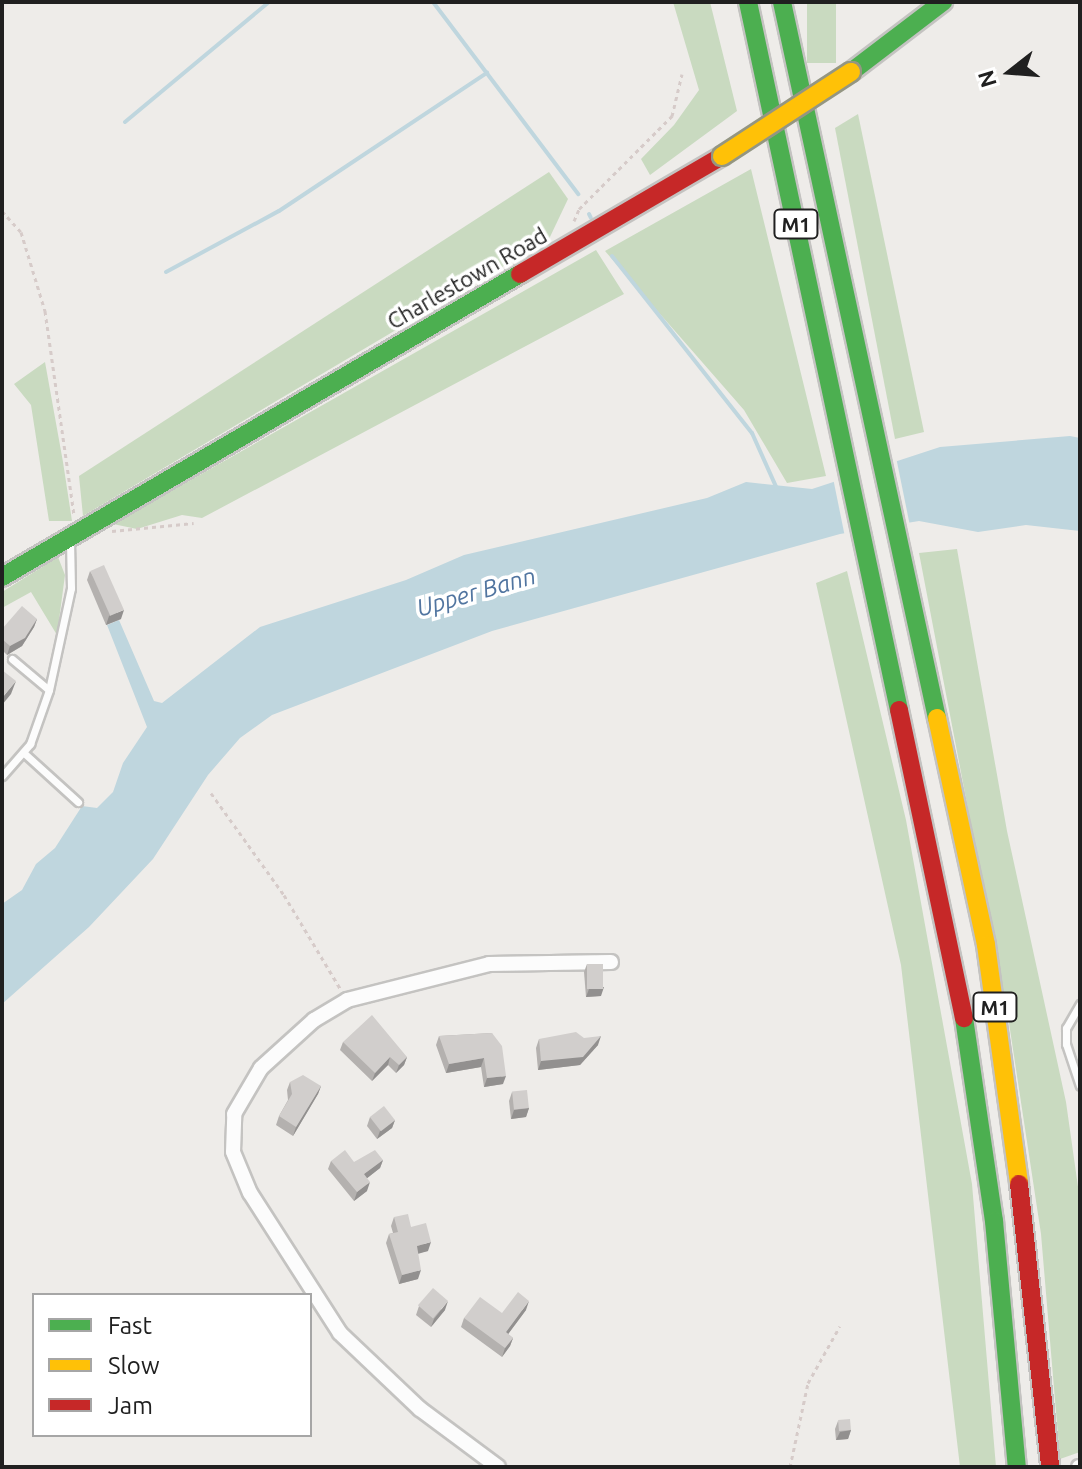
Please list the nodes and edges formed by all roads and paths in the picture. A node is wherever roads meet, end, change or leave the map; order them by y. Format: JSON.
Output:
{"nodes":[{"id":1,"x":748,"y":2,"type":"edge"},
{"id":2,"x":782,"y":2,"type":"edge"},
{"id":3,"x":943,"y":2,"type":"edge"},
{"id":4,"x":682,"y":74,"type":"dead end"},
{"id":5,"x":2,"y":211,"type":"edge"},
{"id":6,"x":579,"y":240,"type":"junction"},
{"id":7,"x":194,"y":523,"type":"dead end"},
{"id":8,"x":80,"y":532,"type":"junction"},
{"id":9,"x":2,"y":577,"type":"edge"},
{"id":10,"x":12,"y":659,"type":"dead end"},
{"id":11,"x":49,"y":690,"type":"junction"},
{"id":12,"x":24,"y":753,"type":"junction"},
{"id":13,"x":2,"y":776,"type":"edge"},
{"id":14,"x":211,"y":793,"type":"dead end"},
{"id":15,"x":78,"y":802,"type":"dead end"},
{"id":16,"x":611,"y":962,"type":"dead end"},
{"id":17,"x":347,"y":1000,"type":"junction"},
{"id":18,"x":1080,"y":1004,"type":"edge"},
{"id":19,"x":1080,"y":1086,"type":"edge"},
{"id":20,"x":840,"y":1326,"type":"dead end"},
{"id":21,"x":498,"y":1467,"type":"edge"},
{"id":22,"x":790,"y":1467,"type":"edge"},
{"id":23,"x":1017,"y":1467,"type":"edge"},
{"id":24,"x":1050,"y":1467,"type":"edge"}],
"edges":[{"from":1,"to":23,"type":"main road","number":"M1"},
{"from":2,"to":24,"type":"main road","number":"M1"},
{"from":3,"to":6,"type":"main road","name":"Charlestown Road","bridge":true},
{"from":4,"to":6,"type":"path"},
{"from":5,"to":8,"type":"path"},
{"from":6,"to":8,"type":"main road","name":"Charlestown Road"},
{"from":7,"to":8,"type":"path"},
{"from":8,"to":9,"type":"main road","name":"Charlestown Road"},
{"from":8,"to":11,"type":"lane"},
{"from":10,"to":11,"type":"lane"},
{"from":11,"to":12,"type":"lane"},
{"from":12,"to":13,"type":"lane"},
{"from":12,"to":15,"type":"lane"},
{"from":14,"to":17,"type":"path"},
{"from":16,"to":17,"type":"street"},
{"from":17,"to":21,"type":"street"},
{"from":18,"to":19,"type":"lane"},
{"from":20,"to":22,"type":"path"}]}
